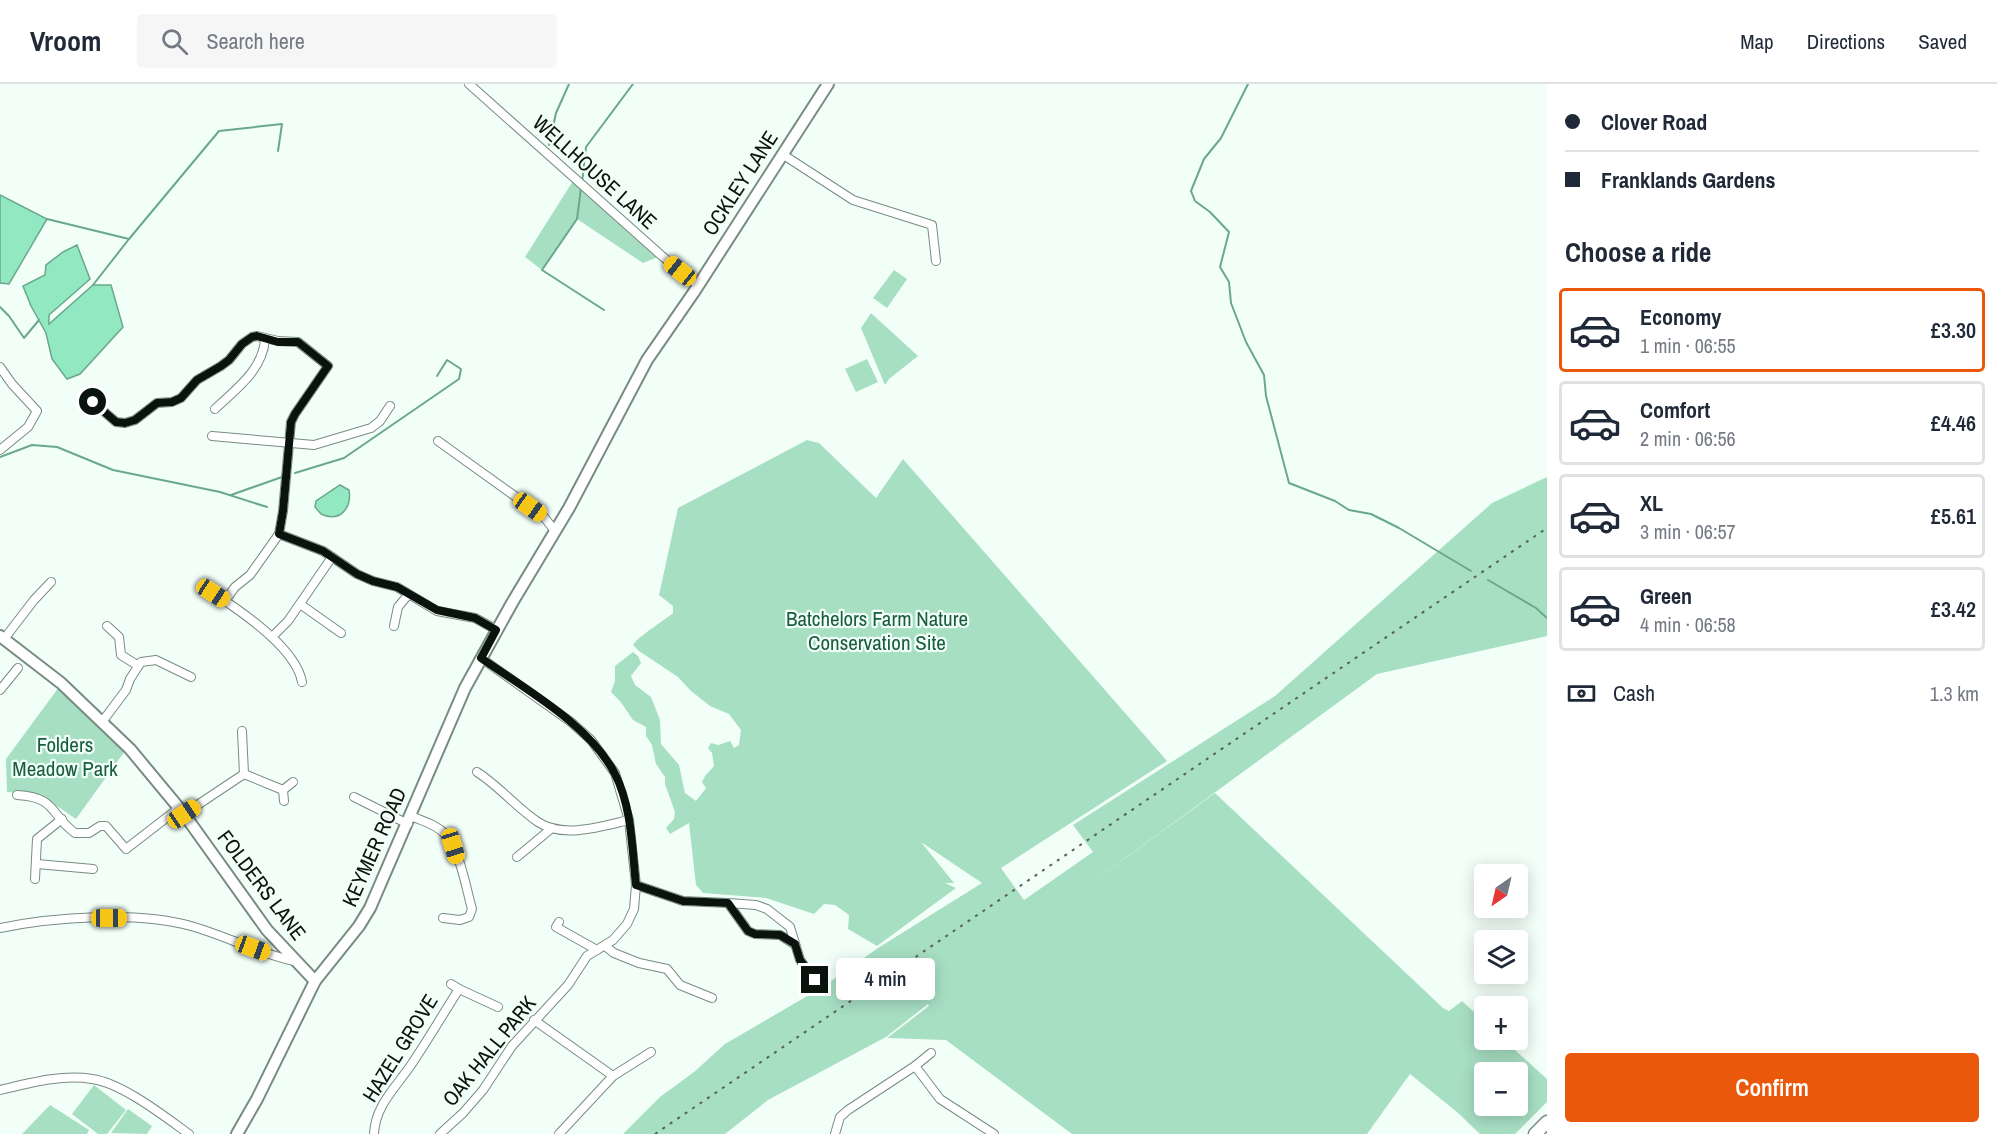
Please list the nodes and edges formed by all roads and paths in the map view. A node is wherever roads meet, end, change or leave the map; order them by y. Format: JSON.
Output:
{"nodes":[{"id":1,"x":469,"y":84,"type":"edge"},
{"id":2,"x":828,"y":84,"type":"edge"},
{"id":3,"x":782,"y":154,"type":"junction"},
{"id":4,"x":936,"y":261,"type":"dead end"},
{"id":5,"x":698,"y":285,"type":"junction"},
{"id":6,"x":265,"y":339,"type":"junction"},
{"id":7,"x":0,"y":367,"type":"edge"},
{"id":8,"x":4,"y":379,"type":"edge"},
{"id":9,"x":93,"y":402,"type":"dead end"},
{"id":10,"x":390,"y":406,"type":"dead end"},
{"id":11,"x":215,"y":409,"type":"dead end"},
{"id":12,"x":212,"y":436,"type":"dead end"},
{"id":13,"x":438,"y":441,"type":"dead end"},
{"id":14,"x":289,"y":444,"type":"junction"},
{"id":15,"x":0,"y":450,"type":"edge"},
{"id":16,"x":544,"y":517,"type":"junction"},
{"id":17,"x":562,"y":519,"type":"junction"},
{"id":18,"x":555,"y":531,"type":"junction"},
{"id":19,"x":279,"y":534,"type":"junction"},
{"id":20,"x":332,"y":557,"type":"junction"},
{"id":21,"x":51,"y":582,"type":"dead end"},
{"id":22,"x":213,"y":593,"type":"dead end"},
{"id":23,"x":408,"y":595,"type":"junction"},
{"id":24,"x":225,"y":601,"type":"junction"},
{"id":25,"x":300,"y":604,"type":"junction"},
{"id":26,"x":108,"y":626,"type":"dead end"},
{"id":27,"x":394,"y":626,"type":"dead end"},
{"id":28,"x":496,"y":630,"type":"junction"},
{"id":29,"x":341,"y":633,"type":"dead end"},
{"id":30,"x":2,"y":637,"type":"edge"},
{"id":31,"x":272,"y":637,"type":"junction"},
{"id":32,"x":481,"y":658,"type":"junction"},
{"id":33,"x":137,"y":665,"type":"junction"},
{"id":34,"x":18,"y":668,"type":"dead end"},
{"id":35,"x":191,"y":677,"type":"dead end"},
{"id":36,"x":302,"y":682,"type":"dead end"},
{"id":37,"x":0,"y":690,"type":"edge"},
{"id":38,"x":102,"y":722,"type":"junction"},
{"id":39,"x":242,"y":731,"type":"dead end"},
{"id":40,"x":477,"y":772,"type":"dead end"},
{"id":41,"x":244,"y":774,"type":"junction"},
{"id":42,"x":293,"y":782,"type":"dead end"},
{"id":43,"x":283,"y":790,"type":"junction"},
{"id":44,"x":17,"y":795,"type":"dead end"},
{"id":45,"x":354,"y":797,"type":"dead end"},
{"id":46,"x":284,"y":801,"type":"dead end"},
{"id":47,"x":182,"y":811,"type":"junction"},
{"id":48,"x":63,"y":819,"type":"junction"},
{"id":49,"x":409,"y":820,"type":"junction"},
{"id":50,"x":629,"y":820,"type":"junction"},
{"id":51,"x":552,"y":828,"type":"junction"},
{"id":52,"x":517,"y":857,"type":"dead end"},
{"id":53,"x":37,"y":864,"type":"junction"},
{"id":54,"x":93,"y":869,"type":"dead end"},
{"id":55,"x":35,"y":879,"type":"dead end"},
{"id":56,"x":636,"y":885,"type":"junction"},
{"id":57,"x":728,"y":903,"type":"junction"},
{"id":58,"x":443,"y":918,"type":"dead end"},
{"id":59,"x":777,"y":918,"type":"junction"},
{"id":60,"x":559,"y":922,"type":"dead end"},
{"id":61,"x":0,"y":928,"type":"edge"},
{"id":62,"x":783,"y":937,"type":"junction"},
{"id":63,"x":795,"y":944,"type":"junction"},
{"id":64,"x":605,"y":946,"type":"junction"},
{"id":65,"x":597,"y":950,"type":"junction"},
{"id":66,"x":294,"y":960,"type":"junction"},
{"id":67,"x":815,"y":980,"type":"dead end"},
{"id":68,"x":315,"y":981,"type":"junction"},
{"id":69,"x":451,"y":984,"type":"dead end"},
{"id":70,"x":459,"y":989,"type":"junction"},
{"id":71,"x":712,"y":998,"type":"dead end"},
{"id":72,"x":498,"y":1007,"type":"dead end"},
{"id":73,"x":534,"y":1020,"type":"junction"},
{"id":74,"x":651,"y":1052,"type":"dead end"},
{"id":75,"x":931,"y":1053,"type":"dead end"},
{"id":76,"x":915,"y":1066,"type":"junction"},
{"id":77,"x":613,"y":1076,"type":"junction"},
{"id":78,"x":0,"y":1090,"type":"edge"},
{"id":79,"x":1547,"y":1122,"type":"edge"},
{"id":80,"x":189,"y":1134,"type":"edge"},
{"id":81,"x":237,"y":1134,"type":"edge"},
{"id":82,"x":374,"y":1134,"type":"edge"},
{"id":83,"x":440,"y":1134,"type":"edge"},
{"id":84,"x":559,"y":1134,"type":"edge"},
{"id":85,"x":835,"y":1134,"type":"edge"},
{"id":86,"x":994,"y":1134,"type":"edge"},
{"id":87,"x":1535,"y":1134,"type":"edge"}],
"edges":[{"from":1,"to":5,"type":"street","name":"WELLHOUSE LANE"},
{"from":2,"to":3,"type":"street","name":"OCKLEY LANE"},
{"from":3,"to":4,"type":"street"},
{"from":3,"to":5,"type":"street","name":"OCKLEY LANE"},
{"from":5,"to":17,"type":"street","name":"OCKLEY LANE"},
{"from":6,"to":9,"type":"street"},
{"from":6,"to":11,"type":"street"},
{"from":6,"to":14,"type":"street"},
{"from":7,"to":8,"type":"street"},
{"from":8,"to":15,"type":"street"},
{"from":10,"to":14,"type":"street"},
{"from":12,"to":14,"type":"street"},
{"from":13,"to":16,"type":"street"},
{"from":14,"to":19,"type":"street"},
{"from":16,"to":17,"type":"street"},
{"from":16,"to":18,"type":"street"},
{"from":17,"to":18,"type":"street","name":"KEYMER ROAD"},
{"from":18,"to":28,"type":"street","name":"KEYMER ROAD"},
{"from":19,"to":20,"type":"street"},
{"from":19,"to":24,"type":"street"},
{"from":20,"to":23,"type":"street"},
{"from":20,"to":25,"type":"street"},
{"from":21,"to":30,"type":"street"},
{"from":22,"to":24,"type":"street"},
{"from":23,"to":27,"type":"street"},
{"from":23,"to":28,"type":"street"},
{"from":24,"to":31,"type":"street"},
{"from":25,"to":29,"type":"street"},
{"from":25,"to":31,"type":"street"},
{"from":26,"to":33,"type":"street"},
{"from":28,"to":32,"type":"street","name":"KEYMER ROAD"},
{"from":30,"to":38,"type":"street","name":"FOLDERS LANE"},
{"from":31,"to":36,"type":"street"},
{"from":32,"to":49,"type":"street","name":"KEYMER ROAD"},
{"from":32,"to":50,"type":"street"},
{"from":33,"to":35,"type":"street"},
{"from":33,"to":38,"type":"street"},
{"from":34,"to":37,"type":"street"},
{"from":38,"to":47,"type":"street","name":"FOLDERS LANE"},
{"from":39,"to":41,"type":"street"},
{"from":40,"to":51,"type":"street"},
{"from":41,"to":43,"type":"street"},
{"from":41,"to":47,"type":"street"},
{"from":42,"to":43,"type":"street"},
{"from":43,"to":46,"type":"street"},
{"from":44,"to":48,"type":"street"},
{"from":45,"to":49,"type":"street"},
{"from":47,"to":48,"type":"street"},
{"from":47,"to":66,"type":"street","name":"FOLDERS LANE"},
{"from":48,"to":53,"type":"street"},
{"from":49,"to":58,"type":"street"},
{"from":49,"to":68,"type":"street","name":"KEYMER ROAD"},
{"from":50,"to":51,"type":"street"},
{"from":50,"to":56,"type":"street"},
{"from":51,"to":52,"type":"street"},
{"from":53,"to":54,"type":"street"},
{"from":53,"to":55,"type":"street"},
{"from":56,"to":57,"type":"street"},
{"from":56,"to":64,"type":"street"},
{"from":57,"to":59,"type":"street"},
{"from":57,"to":62,"type":"street"},
{"from":59,"to":62,"type":"street"},
{"from":59,"to":63,"type":"street"},
{"from":60,"to":65,"type":"street"},
{"from":61,"to":66,"type":"street"},
{"from":62,"to":63,"type":"street"},
{"from":63,"to":67,"type":"street"},
{"from":64,"to":65,"type":"street"},
{"from":64,"to":71,"type":"street"},
{"from":65,"to":73,"type":"street","name":"OAK HALL PARK"},
{"from":66,"to":68,"type":"street","name":"FOLDERS LANE"},
{"from":68,"to":81,"type":"street","name":"KEYMER ROAD"},
{"from":69,"to":70,"type":"street"},
{"from":70,"to":72,"type":"street","name":"HAZEL GROVE"},
{"from":70,"to":82,"type":"street","name":"HAZEL GROVE"},
{"from":73,"to":77,"type":"street"},
{"from":73,"to":83,"type":"street","name":"OAK HALL PARK"},
{"from":74,"to":77,"type":"street"},
{"from":75,"to":76,"type":"street"},
{"from":76,"to":85,"type":"street"},
{"from":76,"to":86,"type":"street"},
{"from":77,"to":84,"type":"street"},
{"from":78,"to":80,"type":"street"},
{"from":79,"to":87,"type":"main road"}]}
